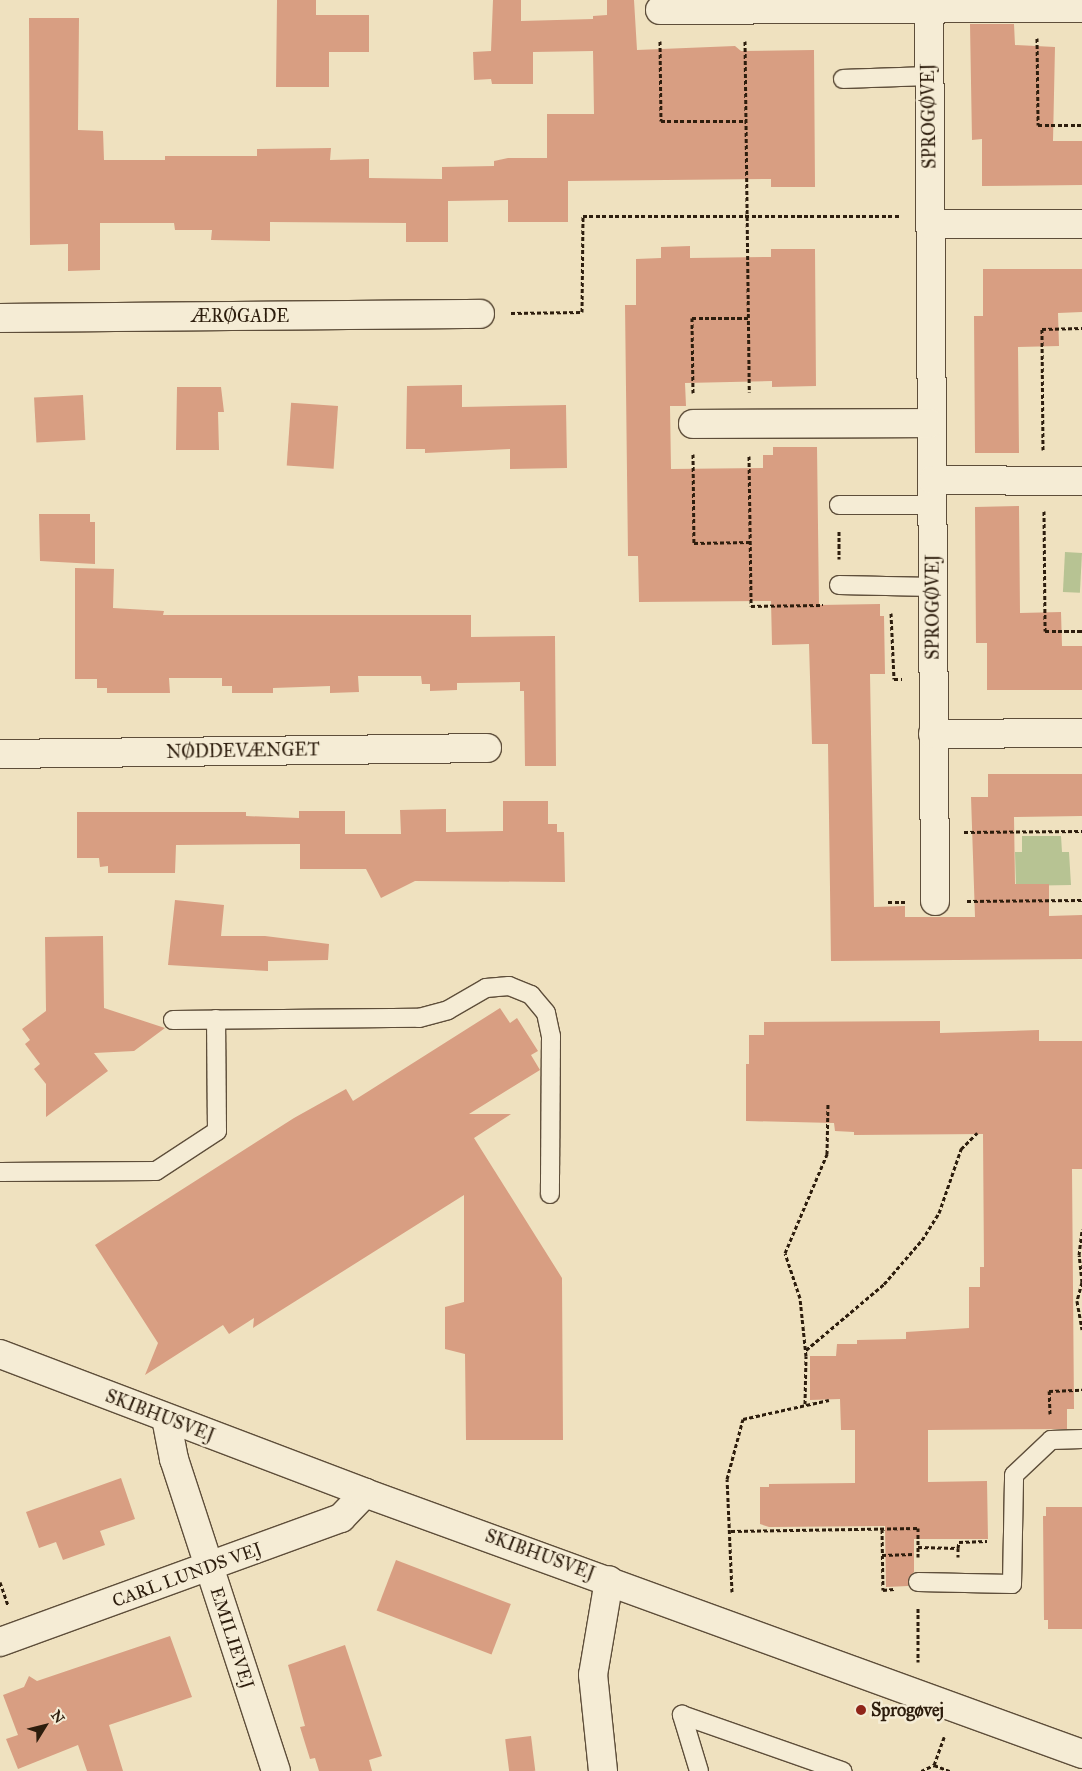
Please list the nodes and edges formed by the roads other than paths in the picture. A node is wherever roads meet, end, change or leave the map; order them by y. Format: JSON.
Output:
{"nodes":[{"id":1,"x":1082,"y":8,"type":"edge"},
{"id":2,"x":929,"y":9,"type":"junction"},
{"id":3,"x":660,"y":10,"type":"road end"},
{"id":4,"x":928,"y":76,"type":"junction"},
{"id":5,"x":843,"y":78,"type":"dead end"},
{"id":6,"x":930,"y":224,"type":"junction"},
{"id":7,"x":1082,"y":224,"type":"edge"},
{"id":8,"x":480,"y":314,"type":"road end"},
{"id":9,"x":0,"y":318,"type":"edge"},
{"id":10,"x":930,"y":423,"type":"junction"},
{"id":11,"x":693,"y":424,"type":"dead end"},
{"id":12,"x":1082,"y":481,"type":"edge"},
{"id":13,"x":933,"y":492,"type":"junction"},
{"id":14,"x":839,"y":505,"type":"road end"},
{"id":15,"x":839,"y":585,"type":"road end"},
{"id":16,"x":933,"y":588,"type":"junction"},
{"id":17,"x":933,"y":734,"type":"junction"},
{"id":18,"x":1082,"y":734,"type":"edge"},
{"id":19,"x":487,"y":748,"type":"dead end"},
{"id":20,"x":0,"y":754,"type":"edge"},
{"id":21,"x":935,"y":901,"type":"road end"},
{"id":22,"x":173,"y":1020,"type":"dead end"},
{"id":23,"x":216,"y":1020,"type":"junction"},
{"id":24,"x":0,"y":1172,"type":"edge"},
{"id":25,"x":550,"y":1194,"type":"dead end"},
{"id":26,"x":0,"y":1354,"type":"edge"},
{"id":27,"x":166,"y":1418,"type":"junction"},
{"id":28,"x":1082,"y":1439,"type":"edge"},
{"id":29,"x":365,"y":1493,"type":"junction"},
{"id":30,"x":209,"y":1567,"type":"junction"},
{"id":31,"x":609,"y":1580,"type":"junction"},
{"id":32,"x":918,"y":1586,"type":"road end"},
{"id":33,"x":0,"y":1642,"type":"edge"},
{"id":34,"x":1082,"y":1754,"type":"edge"},
{"id":35,"x":799,"y":1764,"type":"edge"},
{"id":36,"x":276,"y":1771,"type":"edge"},
{"id":37,"x":603,"y":1771,"type":"edge"},
{"id":38,"x":699,"y":1771,"type":"edge"},
{"id":39,"x":842,"y":1771,"type":"edge"}],
"edges":[{"from":1,"to":2,"type":"street"},
{"from":2,"to":3,"type":"street"},
{"from":2,"to":4,"type":"street","name":"SPROGØVEJ"},
{"from":4,"to":5,"type":"lane"},
{"from":4,"to":6,"type":"street","name":"SPROGØVEJ"},
{"from":6,"to":7,"type":"street"},
{"from":6,"to":10,"type":"street","name":"SPROGØVEJ"},
{"from":8,"to":9,"type":"street","name":"ÆRØGADE"},
{"from":10,"to":11,"type":"street"},
{"from":10,"to":13,"type":"street","name":"SPROGØVEJ"},
{"from":12,"to":13,"type":"street"},
{"from":13,"to":14,"type":"lane"},
{"from":13,"to":16,"type":"street","name":"SPROGØVEJ"},
{"from":15,"to":16,"type":"lane"},
{"from":16,"to":17,"type":"street","name":"SPROGØVEJ"},
{"from":17,"to":18,"type":"street"},
{"from":17,"to":21,"type":"street","name":"SPROGØVEJ"},
{"from":19,"to":20,"type":"street","name":"NØDDEVÆNGET"},
{"from":22,"to":23,"type":"lane"},
{"from":23,"to":24,"type":"lane"},
{"from":23,"to":25,"type":"lane"},
{"from":26,"to":27,"type":"street","name":"SKIBHUSVEJ"},
{"from":27,"to":29,"type":"street","name":"SKIBHUSVEJ"},
{"from":27,"to":30,"type":"street","name":"EMILIEVEJ"},
{"from":28,"to":32,"type":"lane"},
{"from":29,"to":30,"type":"street","name":"CARL LUNDS VEJ"},
{"from":29,"to":31,"type":"street","name":"SKIBHUSVEJ"},
{"from":30,"to":33,"type":"street","name":"CARL LUNDS VEJ"},
{"from":30,"to":36,"type":"street","name":"EMILIEVEJ"},
{"from":31,"to":34,"type":"street","name":"SKIBHUSVEJ"},
{"from":31,"to":37,"type":"street"},
{"from":35,"to":38,"type":"lane"},
{"from":35,"to":39,"type":"lane"}]}
